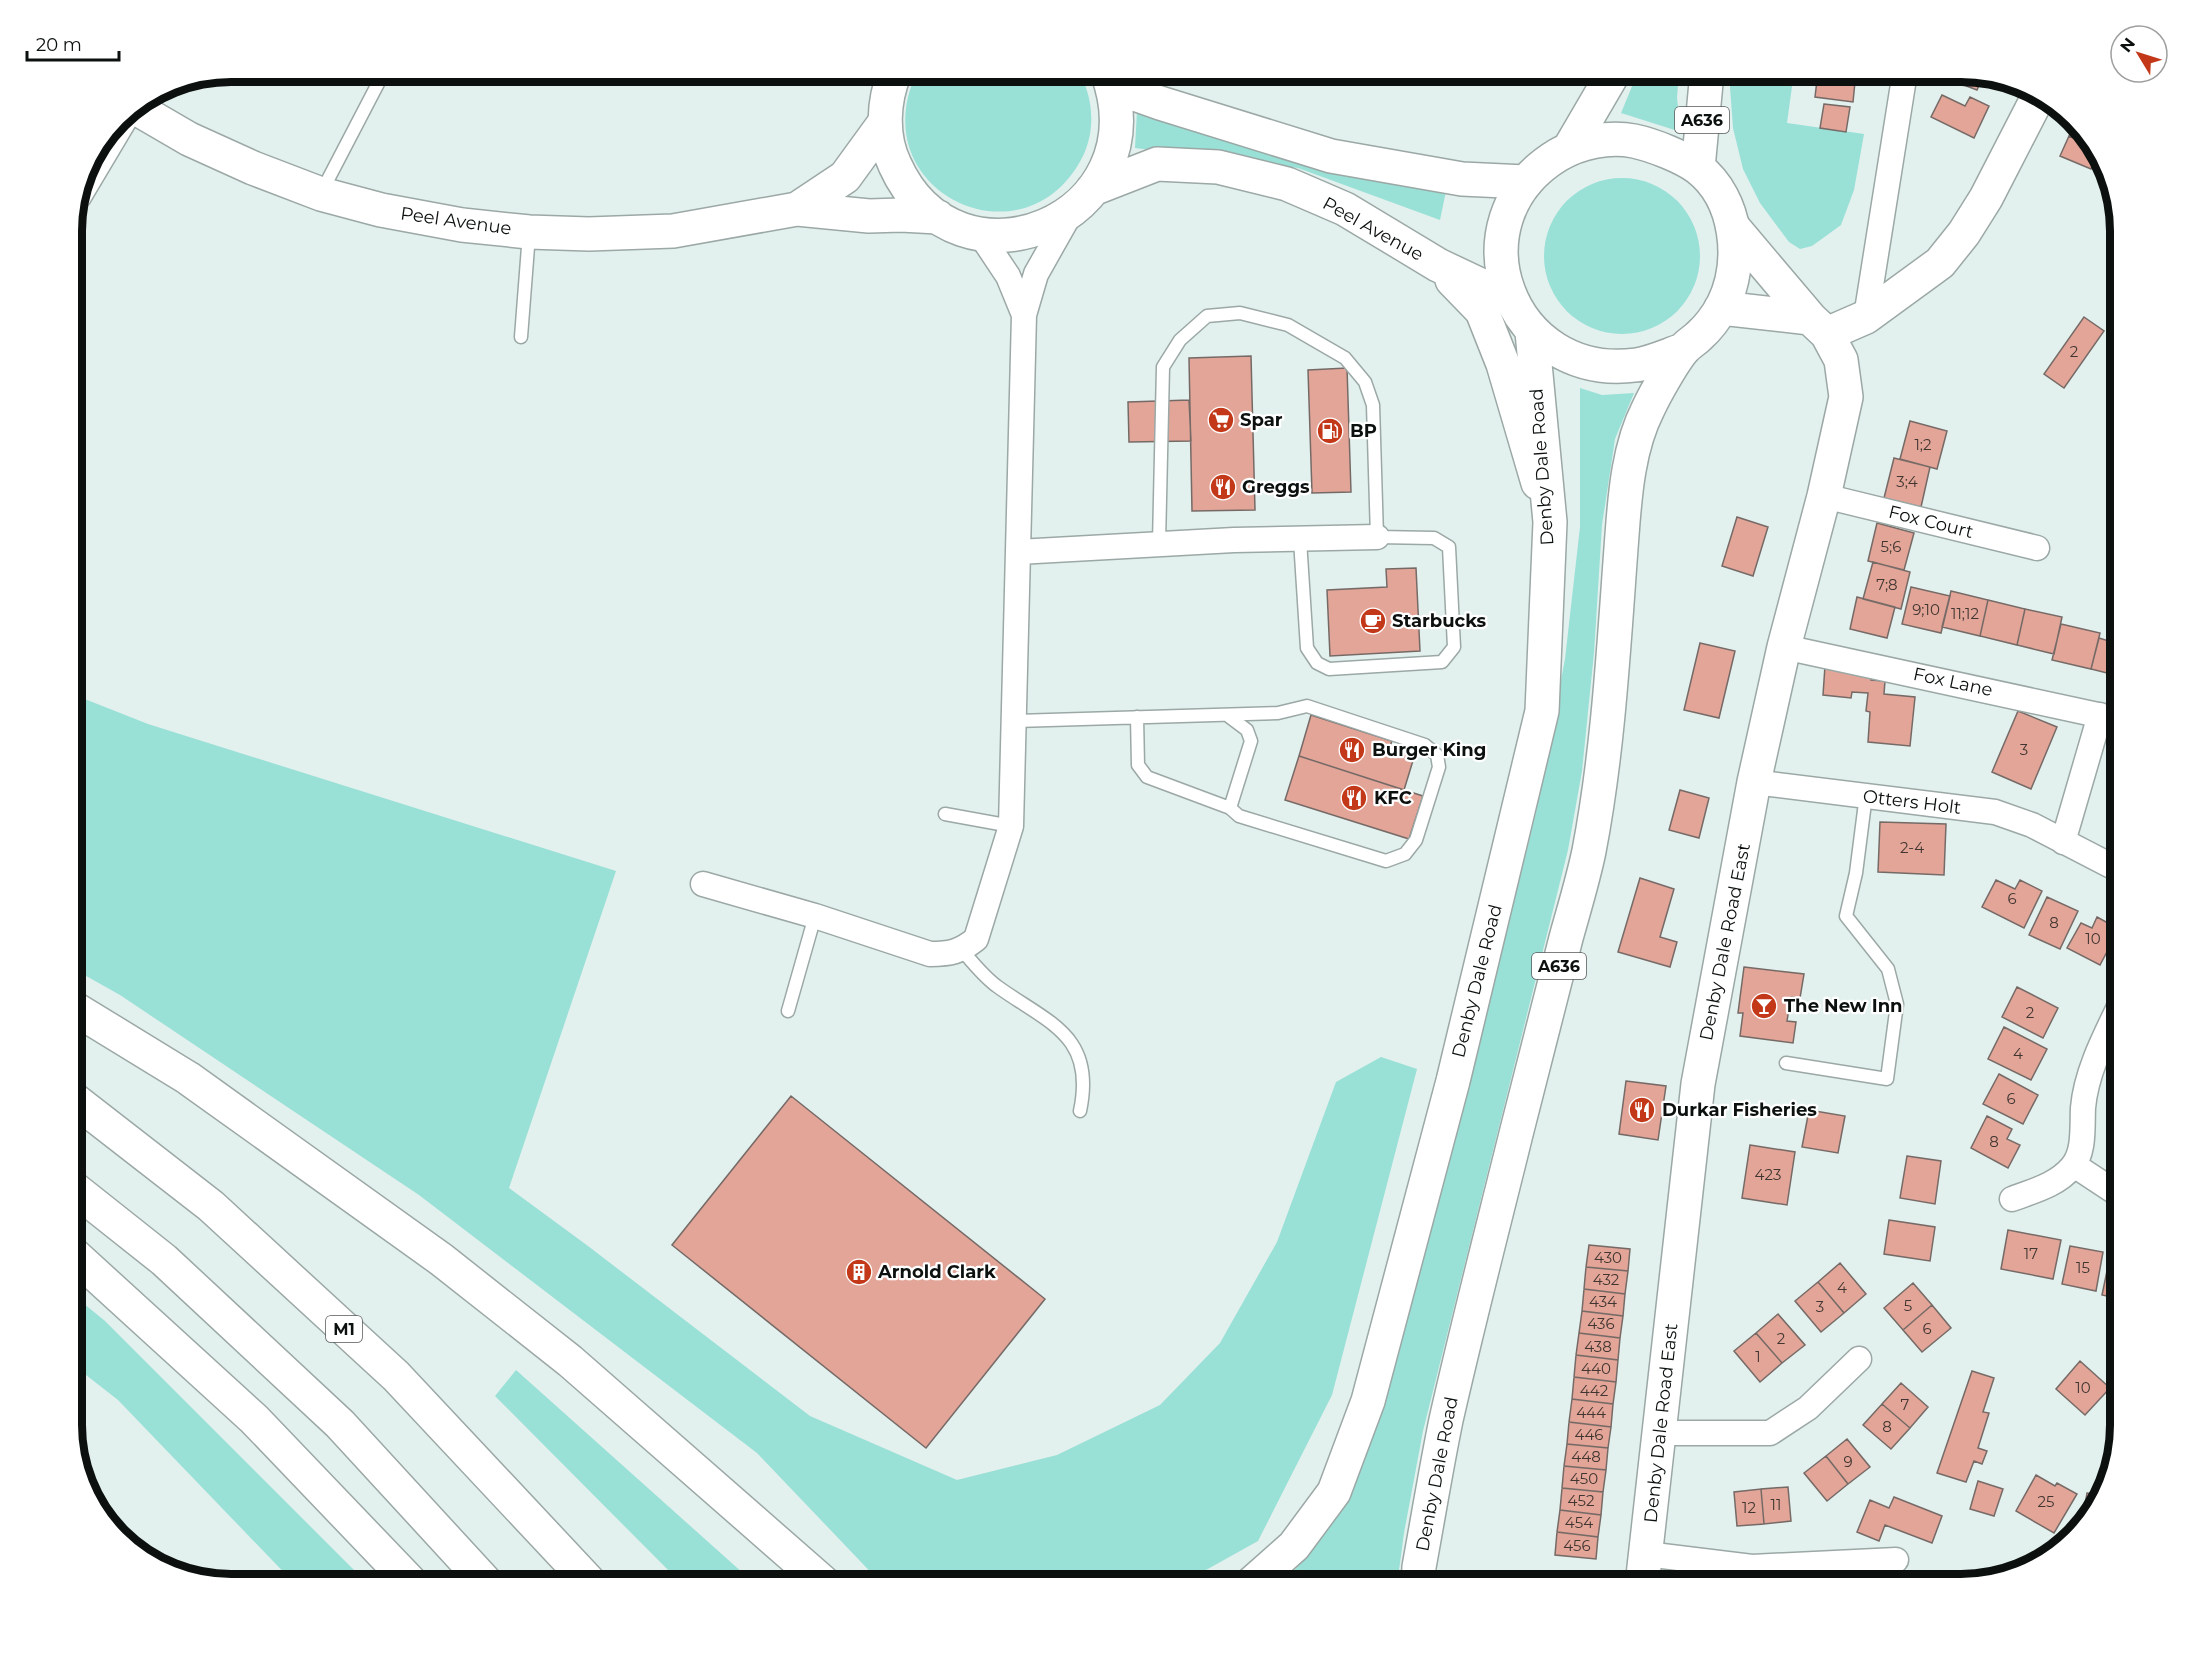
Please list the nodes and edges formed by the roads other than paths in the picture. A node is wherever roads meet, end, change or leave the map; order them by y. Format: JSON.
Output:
{"nodes":[{"id":1,"x":378,"y":83,"type":"edge"},
{"id":2,"x":890,"y":83,"type":"edge"},
{"id":3,"x":1111,"y":83,"type":"edge"},
{"id":4,"x":1118,"y":83,"type":"edge"},
{"id":5,"x":1608,"y":83,"type":"edge"},
{"id":6,"x":1706,"y":83,"type":"edge"},
{"id":7,"x":1903,"y":83,"type":"edge"},
{"id":8,"x":2036,"y":102,"type":"edge"},
{"id":9,"x":143,"y":113,"type":"edge"},
{"id":10,"x":885,"y":122,"type":"junction"},
{"id":11,"x":126,"y":126,"type":"edge"},
{"id":12,"x":1569,"y":149,"type":"junction"},
{"id":13,"x":1698,"y":168,"type":"junction"},
{"id":14,"x":1526,"y":182,"type":"junction"},
{"id":15,"x":88,"y":194,"type":"edge"},
{"id":16,"x":321,"y":194,"type":"junction"},
{"id":17,"x":1082,"y":201,"type":"junction"},
{"id":18,"x":797,"y":209,"type":"junction"},
{"id":19,"x":938,"y":217,"type":"junction"},
{"id":20,"x":1733,"y":227,"type":"junction"},
{"id":21,"x":529,"y":232,"type":"junction"},
{"id":22,"x":980,"y":234,"type":"junction"},
{"id":23,"x":1438,"y":265,"type":"junction"},
{"id":24,"x":1510,"y":299,"type":"junction"},
{"id":25,"x":1722,"y":308,"type":"junction"},
{"id":26,"x":1024,"y":315,"type":"junction"},
{"id":27,"x":1866,"y":317,"type":"junction"},
{"id":28,"x":1818,"y":326,"type":"junction"},
{"id":29,"x":1532,"y":332,"type":"junction"},
{"id":30,"x":521,"y":337,"type":"dead end"},
{"id":31,"x":1683,"y":350,"type":"junction"},
{"id":32,"x":1824,"y":496,"type":"junction"},
{"id":33,"x":1550,"y":522,"type":"junction"},
{"id":34,"x":1377,"y":537,"type":"junction"},
{"id":35,"x":1300,"y":540,"type":"junction"},
{"id":36,"x":1159,"y":543,"type":"junction"},
{"id":37,"x":2037,"y":548,"type":"dead end"},
{"id":38,"x":1018,"y":552,"type":"junction"},
{"id":39,"x":1784,"y":647,"type":"junction"},
{"id":40,"x":1227,"y":715,"type":"junction"},
{"id":41,"x":1137,"y":717,"type":"junction"},
{"id":42,"x":2110,"y":717,"type":"edge"},
{"id":43,"x":1013,"y":721,"type":"junction"},
{"id":44,"x":2110,"y":732,"type":"edge"},
{"id":45,"x":1754,"y":782,"type":"junction"},
{"id":46,"x":1866,"y":795,"type":"junction"},
{"id":47,"x":1230,"y":808,"type":"junction"},
{"id":48,"x":945,"y":814,"type":"dead end"},
{"id":49,"x":1011,"y":826,"type":"junction"},
{"id":50,"x":2063,"y":842,"type":"junction"},
{"id":51,"x":2110,"y":866,"type":"edge"},
{"id":52,"x":703,"y":884,"type":"dead end"},
{"id":53,"x":815,"y":916,"type":"junction"},
{"id":54,"x":962,"y":950,"type":"junction"},
{"id":55,"x":788,"y":1011,"type":"dead end"},
{"id":56,"x":83,"y":1014,"type":"edge"},
{"id":57,"x":2110,"y":1029,"type":"edge"},
{"id":58,"x":1786,"y":1063,"type":"dead end"},
{"id":59,"x":83,"y":1107,"type":"edge"},
{"id":60,"x":1080,"y":1111,"type":"dead end"},
{"id":61,"x":2074,"y":1165,"type":"junction"},
{"id":62,"x":2110,"y":1189,"type":"edge"},
{"id":63,"x":83,"y":1196,"type":"edge"},
{"id":64,"x":2012,"y":1199,"type":"dead end"},
{"id":65,"x":83,"y":1263,"type":"edge"},
{"id":66,"x":1859,"y":1359,"type":"dead end"},
{"id":67,"x":1660,"y":1432,"type":"junction"},
{"id":68,"x":1896,"y":1560,"type":"dead end"},
{"id":69,"x":1644,"y":1569,"type":"edge"},
{"id":70,"x":402,"y":1574,"type":"edge"},
{"id":71,"x":478,"y":1574,"type":"edge"},
{"id":72,"x":582,"y":1574,"type":"edge"},
{"id":73,"x":813,"y":1574,"type":"edge"},
{"id":74,"x":1262,"y":1574,"type":"edge"},
{"id":75,"x":1419,"y":1574,"type":"edge"}],
"edges":[{"from":1,"to":16,"type":"lane"},
{"from":2,"to":10,"type":"main road"},
{"from":3,"to":17,"type":"main road"},
{"from":4,"to":14,"type":"main road"},
{"from":5,"to":12,"type":"main road","name":"Denby Dale Road"},
{"from":6,"to":13,"type":"main road","number":"A636"},
{"from":7,"to":27,"type":"street"},
{"from":8,"to":27,"type":"main road"},
{"from":9,"to":16,"type":"main road","name":"Peel Avenue"},
{"from":10,"to":18,"type":"main road","name":"Peel Avenue"},
{"from":10,"to":19,"type":"main road"},
{"from":11,"to":15,"type":"lane"},
{"from":12,"to":13,"type":"main road","name":"Denby Dale Road"},
{"from":12,"to":14,"type":"main road","name":"Denby Dale Road"},
{"from":13,"to":20,"type":"main road","name":"Denby Dale Road"},
{"from":14,"to":24,"type":"main road","name":"Denby Dale Road"},
{"from":16,"to":21,"type":"main road","name":"Peel Avenue"},
{"from":17,"to":22,"type":"main road","name":"Peel Avenue"},
{"from":17,"to":23,"type":"main road","name":"Peel Avenue"},
{"from":17,"to":26,"type":"street"},
{"from":18,"to":19,"type":"main road","name":"Peel Avenue"},
{"from":18,"to":21,"type":"main road","name":"Peel Avenue"},
{"from":19,"to":22,"type":"main road","name":"Peel Avenue"},
{"from":20,"to":25,"type":"main road","name":"Denby Dale Road"},
{"from":20,"to":28,"type":"main road","name":"Denby Dale Road East"},
{"from":21,"to":30,"type":"lane"},
{"from":22,"to":26,"type":"street"},
{"from":23,"to":24,"type":"main road","name":"Peel Avenue"},
{"from":23,"to":33,"type":"main road"},
{"from":24,"to":29,"type":"main road","name":"Denby Dale Road"},
{"from":25,"to":28,"type":"main road"},
{"from":25,"to":31,"type":"main road","name":"Denby Dale Road"},
{"from":26,"to":38,"type":"street"},
{"from":27,"to":28,"type":"main road"},
{"from":28,"to":32,"type":"main road","name":"Denby Dale Road East"},
{"from":29,"to":31,"type":"main road","name":"Denby Dale Road"},
{"from":29,"to":33,"type":"main road","name":"Denby Dale Road"},
{"from":31,"to":75,"type":"main road","name":"Denby Dale Road","number":"A636"},
{"from":32,"to":37,"type":"street","name":"Fox Court"},
{"from":32,"to":39,"type":"main road","name":"Denby Dale Road East"},
{"from":33,"to":74,"type":"main road","name":"Denby Dale Road"},
{"from":34,"to":35,"type":"street"},
{"from":34,"to":35,"type":"lane"},
{"from":34,"to":36,"type":"lane"},
{"from":35,"to":36,"type":"street"},
{"from":36,"to":38,"type":"street"},
{"from":38,"to":43,"type":"street"},
{"from":39,"to":42,"type":"street","name":"Fox Lane"},
{"from":39,"to":45,"type":"main road","name":"Denby Dale Road East"},
{"from":40,"to":41,"type":"lane"},
{"from":40,"to":47,"type":"lane"},
{"from":40,"to":47,"type":"lane"},
{"from":41,"to":43,"type":"lane"},
{"from":41,"to":47,"type":"lane"},
{"from":43,"to":49,"type":"street"},
{"from":44,"to":50,"type":"street"},
{"from":45,"to":46,"type":"street","name":"Otters Holt"},
{"from":45,"to":67,"type":"main road","name":"Denby Dale Road East"},
{"from":46,"to":50,"type":"street","name":"Otters Holt"},
{"from":46,"to":58,"type":"lane"},
{"from":48,"to":49,"type":"lane"},
{"from":49,"to":54,"type":"street"},
{"from":50,"to":51,"type":"street","name":"Otters Holt"},
{"from":52,"to":53,"type":"street"},
{"from":53,"to":54,"type":"street"},
{"from":53,"to":55,"type":"lane"},
{"from":54,"to":60,"type":"lane"},
{"from":56,"to":73,"type":"main road"},
{"from":57,"to":61,"type":"street"},
{"from":59,"to":72,"type":"main road","number":"M1"},
{"from":61,"to":62,"type":"street"},
{"from":61,"to":64,"type":"street"},
{"from":63,"to":71,"type":"main road"},
{"from":65,"to":70,"type":"main road"},
{"from":66,"to":67,"type":"street"},
{"from":67,"to":69,"type":"main road","name":"Denby Dale Road East"},
{"from":68,"to":69,"type":"street"}]}
